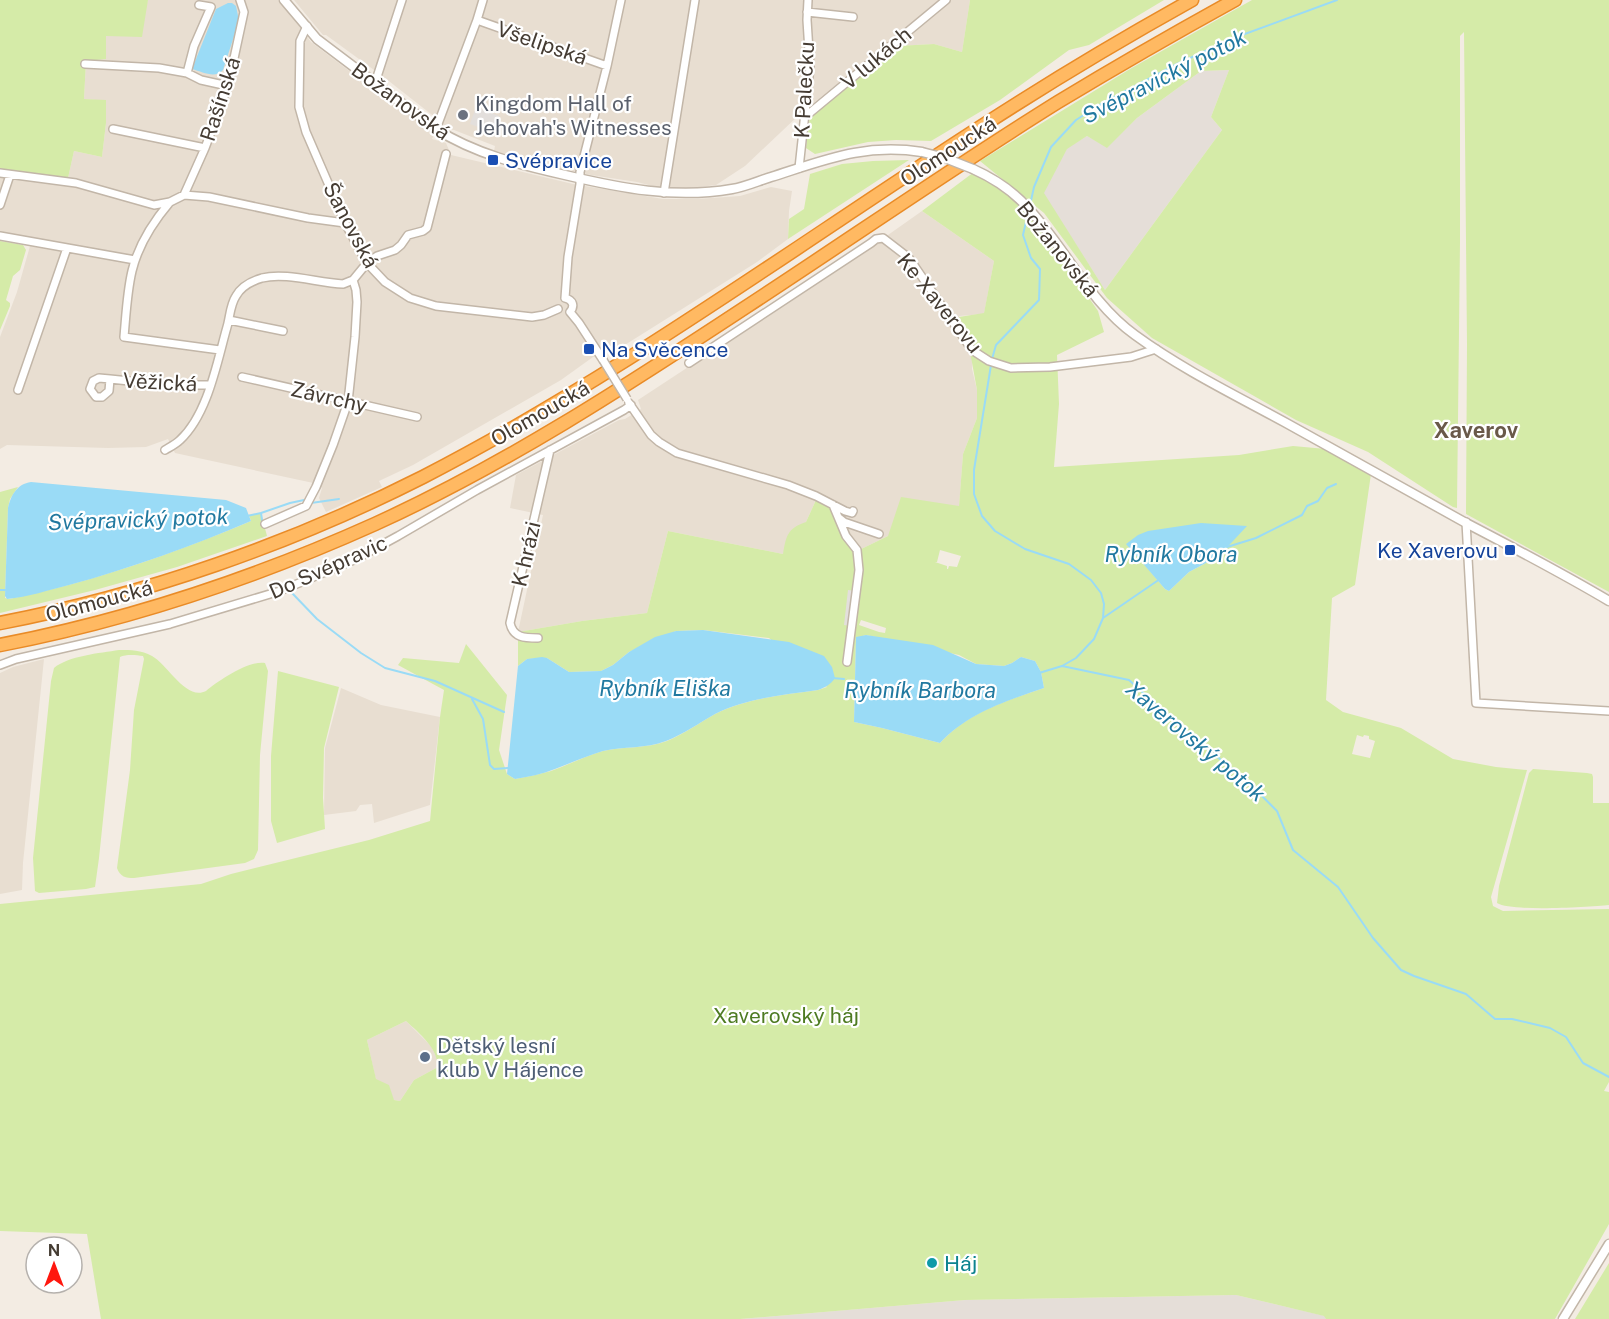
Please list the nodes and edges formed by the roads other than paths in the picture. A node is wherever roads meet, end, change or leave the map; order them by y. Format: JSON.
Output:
{"nodes":[{"id":1,"x":240,"y":0,"type":"edge"},
{"id":2,"x":284,"y":0,"type":"edge"},
{"id":3,"x":402,"y":0,"type":"edge"},
{"id":4,"x":483,"y":0,"type":"edge"},
{"id":5,"x":621,"y":0,"type":"edge"},
{"id":6,"x":695,"y":0,"type":"edge"},
{"id":7,"x":808,"y":0,"type":"edge"},
{"id":8,"x":946,"y":0,"type":"edge"},
{"id":9,"x":1192,"y":0,"type":"edge"},
{"id":10,"x":1235,"y":0,"type":"edge"},
{"id":11,"x":200,"y":4,"type":"dead end"},
{"id":12,"x":807,"y":12,"type":"junction"},
{"id":13,"x":853,"y":17,"type":"dead end"},
{"id":14,"x":477,"y":20,"type":"junction"},
{"id":15,"x":306,"y":26,"type":"junction"},
{"id":16,"x":85,"y":64,"type":"dead end"},
{"id":17,"x":607,"y":66,"type":"junction"},
{"id":18,"x":187,"y":73,"type":"junction"},
{"id":19,"x":375,"y":83,"type":"junction"},
{"id":20,"x":228,"y":86,"type":"junction"},
{"id":21,"x":806,"y":116,"type":"junction"},
{"id":22,"x":112,"y":129,"type":"dead end"},
{"id":23,"x":436,"y":129,"type":"junction"},
{"id":24,"x":205,"y":148,"type":"junction"},
{"id":25,"x":446,"y":154,"type":"dead end"},
{"id":26,"x":799,"y":168,"type":"junction"},
{"id":27,"x":0,"y":173,"type":"edge"},
{"id":28,"x":10,"y":175,"type":"junction"},
{"id":29,"x":580,"y":178,"type":"junction"},
{"id":30,"x":664,"y":193,"type":"junction"},
{"id":31,"x":184,"y":195,"type":"junction"},
{"id":32,"x":170,"y":202,"type":"junction"},
{"id":33,"x":0,"y":206,"type":"edge"},
{"id":34,"x":345,"y":223,"type":"junction"},
{"id":35,"x":0,"y":236,"type":"edge"},
{"id":36,"x":67,"y":248,"type":"junction"},
{"id":37,"x":135,"y":260,"type":"junction"},
{"id":38,"x":367,"y":263,"type":"junction"},
{"id":39,"x":352,"y":280,"type":"junction"},
{"id":40,"x":565,"y":298,"type":"junction"},
{"id":41,"x":558,"y":309,"type":"junction"},
{"id":42,"x":570,"y":312,"type":"junction"},
{"id":43,"x":229,"y":320,"type":"junction"},
{"id":44,"x":283,"y":331,"type":"dead end"},
{"id":45,"x":1156,"y":349,"type":"junction"},
{"id":46,"x":220,"y":350,"type":"junction"},
{"id":47,"x":689,"y":363,"type":"dead end"},
{"id":48,"x":242,"y":377,"type":"dead end"},
{"id":49,"x":110,"y":379,"type":"dead end"},
{"id":50,"x":210,"y":385,"type":"junction"},
{"id":51,"x":18,"y":390,"type":"dead end"},
{"id":52,"x":348,"y":402,"type":"junction"},
{"id":53,"x":629,"y":402,"type":"junction"},
{"id":54,"x":417,"y":417,"type":"dead end"},
{"id":55,"x":165,"y":450,"type":"dead end"},
{"id":56,"x":550,"y":450,"type":"junction"},
{"id":57,"x":833,"y":505,"type":"junction"},
{"id":58,"x":853,"y":511,"type":"dead end"},
{"id":59,"x":837,"y":516,"type":"junction"},
{"id":60,"x":1466,"y":522,"type":"junction"},
{"id":61,"x":265,"y":524,"type":"dead end"},
{"id":62,"x":879,"y":534,"type":"dead end"},
{"id":63,"x":1609,"y":601,"type":"edge"},
{"id":64,"x":0,"y":623,"type":"edge"},
{"id":65,"x":538,"y":639,"type":"dead end"},
{"id":66,"x":0,"y":645,"type":"edge"},
{"id":67,"x":847,"y":662,"type":"dead end"},
{"id":68,"x":0,"y":665,"type":"edge"},
{"id":69,"x":1609,"y":711,"type":"edge"},
{"id":70,"x":1609,"y":1244,"type":"edge"},
{"id":71,"x":1563,"y":1319,"type":"edge"}],
"edges":[{"from":1,"to":20,"type":"street","name":"Rašínská"},
{"from":2,"to":15,"type":"street","name":"Božanovská"},
{"from":3,"to":19,"type":"street"},
{"from":4,"to":14,"type":"street"},
{"from":5,"to":17,"type":"street"},
{"from":6,"to":30,"type":"street"},
{"from":7,"to":12,"type":"street","name":"K Palečku"},
{"from":8,"to":21,"type":"street","name":"V lukách"},
{"from":9,"to":64,"type":"highway","name":"Olomoucká"},
{"from":10,"to":66,"type":"highway","name":"Olomoucká"},
{"from":11,"to":18,"type":"street"},
{"from":12,"to":13,"type":"street","name":"K Palečku"},
{"from":12,"to":21,"type":"street","name":"K Palečku"},
{"from":14,"to":17,"type":"street","name":"Všelipská"},
{"from":14,"to":23,"type":"street"},
{"from":15,"to":19,"type":"street","name":"Božanovská"},
{"from":15,"to":34,"type":"street","name":"Šanovská"},
{"from":16,"to":18,"type":"street"},
{"from":17,"to":29,"type":"street"},
{"from":18,"to":20,"type":"street"},
{"from":19,"to":23,"type":"street","name":"Božanovská"},
{"from":20,"to":24,"type":"street","name":"Rašínská"},
{"from":21,"to":26,"type":"street","name":"K Palečku"},
{"from":22,"to":24,"type":"street"},
{"from":23,"to":29,"type":"street","name":"Božanovská"},
{"from":24,"to":31,"type":"street","name":"Rašínská"},
{"from":25,"to":38,"type":"street"},
{"from":26,"to":30,"type":"street","name":"Božanovská"},
{"from":26,"to":45,"type":"street","name":"Božanovská","bridge":true},
{"from":27,"to":28,"type":"street"},
{"from":28,"to":32,"type":"street"},
{"from":28,"to":33,"type":"street"},
{"from":29,"to":30,"type":"street","name":"Božanovská"},
{"from":29,"to":40,"type":"street"},
{"from":31,"to":32,"type":"street"},
{"from":31,"to":34,"type":"street"},
{"from":32,"to":37,"type":"street"},
{"from":34,"to":38,"type":"street","name":"Šanovská"},
{"from":35,"to":36,"type":"street"},
{"from":36,"to":37,"type":"street"},
{"from":36,"to":51,"type":"street"},
{"from":37,"to":46,"type":"street"},
{"from":38,"to":39,"type":"street"},
{"from":38,"to":41,"type":"street","name":"Šanovská"},
{"from":39,"to":43,"type":"street","name":"Věžická"},
{"from":39,"to":52,"type":"street"},
{"from":40,"to":41,"type":"street"},
{"from":40,"to":42,"type":"street"},
{"from":41,"to":42,"type":"street"},
{"from":42,"to":53,"type":"street","bridge":true},
{"from":43,"to":44,"type":"street"},
{"from":43,"to":46,"type":"street","name":"Věžická"},
{"from":45,"to":47,"type":"street","name":"Ke Xaverovu"},
{"from":45,"to":60,"type":"street","name":"Božanovská"},
{"from":46,"to":50,"type":"street","name":"Věžická"},
{"from":48,"to":52,"type":"street","name":"Závrchy"},
{"from":49,"to":50,"type":"street","name":"Věžická"},
{"from":50,"to":55,"type":"street","name":"Věžická"},
{"from":52,"to":54,"type":"street","name":"Závrchy"},
{"from":52,"to":61,"type":"street"},
{"from":53,"to":56,"type":"street","name":"Do Svépravic"},
{"from":53,"to":57,"type":"street"},
{"from":56,"to":65,"type":"street","name":"K hrázi"},
{"from":56,"to":68,"type":"street","name":"Do Svépravic"},
{"from":57,"to":58,"type":"street"},
{"from":57,"to":59,"type":"street"},
{"from":59,"to":62,"type":"street"},
{"from":59,"to":67,"type":"street"},
{"from":60,"to":63,"type":"street","name":"Božanovská"},
{"from":60,"to":69,"type":"street"},
{"from":70,"to":71,"type":"street"}]}
